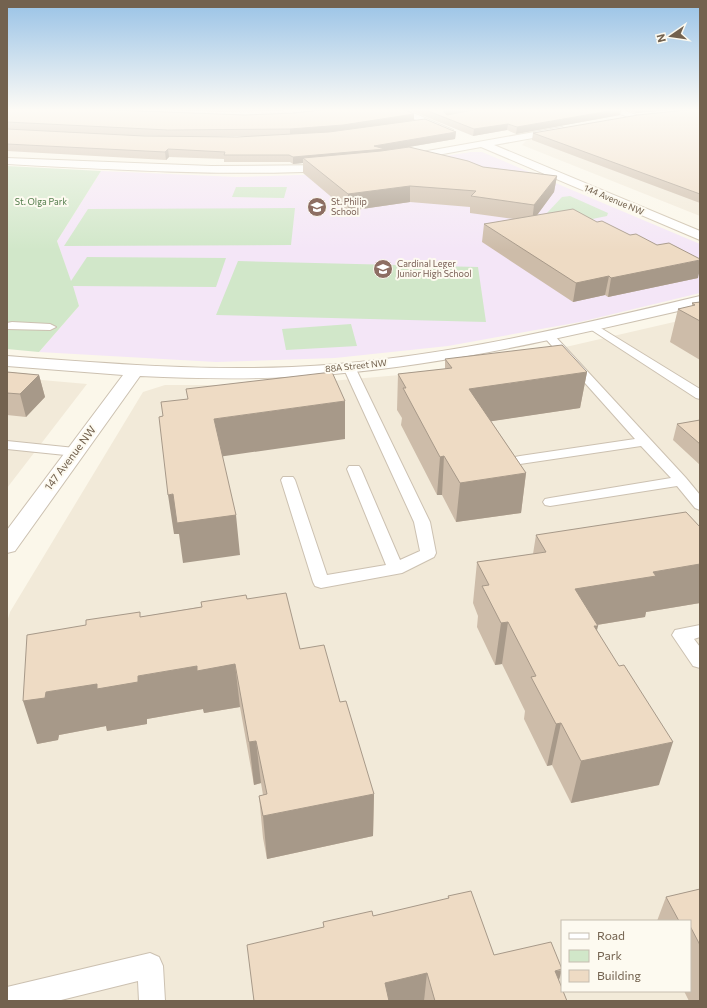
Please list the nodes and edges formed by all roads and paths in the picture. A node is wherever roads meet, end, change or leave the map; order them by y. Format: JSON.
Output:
{"nodes":[{"id":1,"x":407,"y":156,"type":"edge"},
{"id":2,"x":522,"y":156,"type":"edge"},
{"id":3,"x":395,"y":159,"type":"edge"},
{"id":4,"x":7,"y":161,"type":"edge"},
{"id":5,"x":345,"y":166,"type":"edge"},
{"id":6,"x":700,"y":236,"type":"edge"},
{"id":7,"x":700,"y":301,"type":"edge"},
{"id":8,"x":591,"y":325,"type":"junction"},
{"id":9,"x":7,"y":326,"type":"edge"},
{"id":10,"x":50,"y":327,"type":"dead end"},
{"id":11,"x":548,"y":335,"type":"junction"},
{"id":12,"x":7,"y":361,"type":"edge"},
{"id":13,"x":349,"y":367,"type":"junction"},
{"id":14,"x":134,"y":372,"type":"junction"},
{"id":15,"x":700,"y":395,"type":"edge"},
{"id":16,"x":646,"y":441,"type":"junction"},
{"id":17,"x":7,"y":445,"type":"edge"},
{"id":18,"x":76,"y":452,"type":"junction"},
{"id":19,"x":520,"y":460,"type":"dead end"},
{"id":20,"x":354,"y":470,"type":"dead end"},
{"id":21,"x":288,"y":480,"type":"dead end"},
{"id":22,"x":681,"y":482,"type":"junction"},
{"id":23,"x":550,"y":502,"type":"dead end"},
{"id":24,"x":700,"y":505,"type":"edge"},
{"id":25,"x":7,"y":546,"type":"edge"},
{"id":26,"x":396,"y":569,"type":"junction"},
{"id":27,"x":700,"y":631,"type":"edge"},
{"id":28,"x":700,"y":661,"type":"edge"},
{"id":29,"x":7,"y":1000,"type":"edge"},
{"id":30,"x":152,"y":1001,"type":"edge"}],
"edges":[{"from":1,"to":3,"type":"street"},
{"from":2,"to":6,"type":"street","name":"144 Avenue NW"},
{"from":4,"to":5,"type":"street"},
{"from":7,"to":8,"type":"street","name":"88A Street NW"},
{"from":8,"to":11,"type":"street","name":"88A Street NW"},
{"from":8,"to":15,"type":"lane"},
{"from":9,"to":10,"type":"lane"},
{"from":11,"to":13,"type":"street","name":"88A Street NW"},
{"from":11,"to":16,"type":"lane"},
{"from":12,"to":14,"type":"street","name":"88A Street NW"},
{"from":13,"to":14,"type":"street","name":"88A Street NW"},
{"from":13,"to":26,"type":"lane"},
{"from":14,"to":18,"type":"street","name":"147 Avenue NW"},
{"from":16,"to":19,"type":"lane"},
{"from":16,"to":22,"type":"lane"},
{"from":17,"to":18,"type":"lane"},
{"from":18,"to":25,"type":"street","name":"147 Avenue NW"},
{"from":20,"to":26,"type":"lane"},
{"from":21,"to":26,"type":"lane"},
{"from":22,"to":23,"type":"lane"},
{"from":22,"to":24,"type":"lane"},
{"from":27,"to":28,"type":"lane"},
{"from":29,"to":30,"type":"lane"}]}
